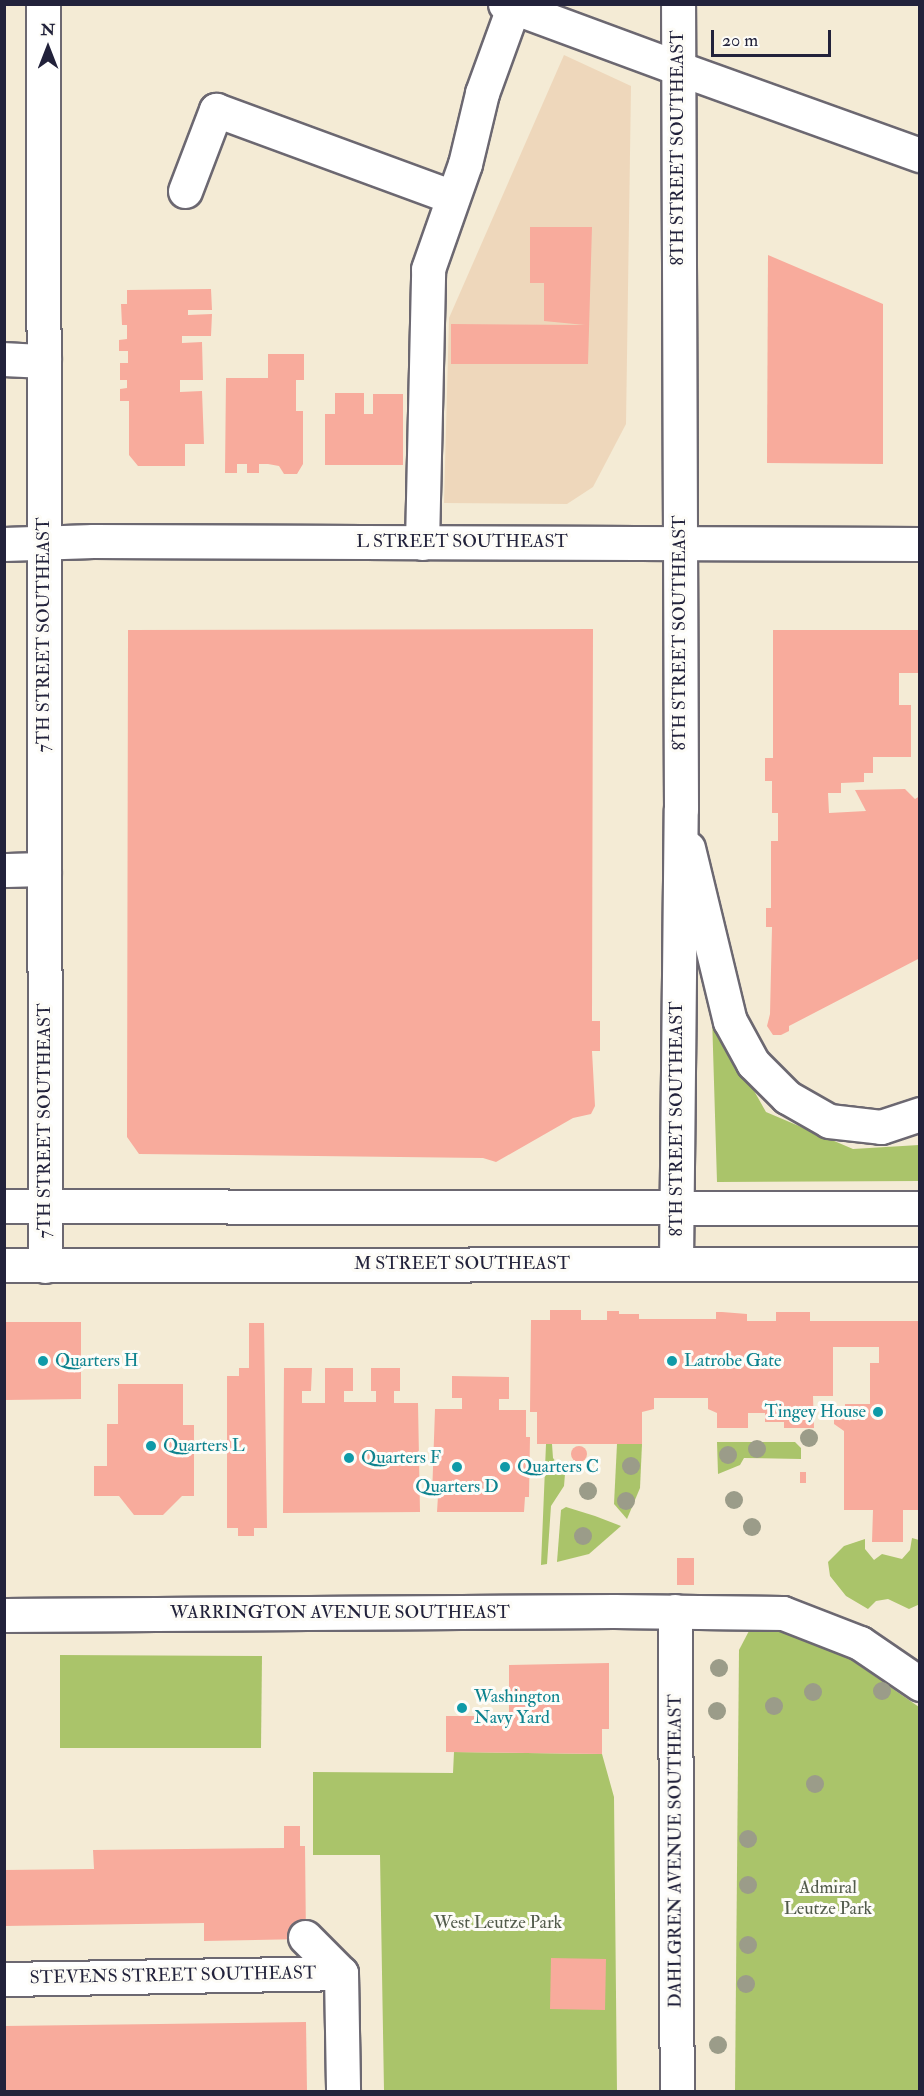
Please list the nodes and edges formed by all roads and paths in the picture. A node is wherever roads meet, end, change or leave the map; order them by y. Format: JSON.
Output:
{"nodes":[{"id":1,"x":43,"y":4,"type":"edge"},
{"id":2,"x":678,"y":4,"type":"edge"},
{"id":3,"x":509,"y":6,"type":"edge"},
{"id":4,"x":678,"y":68,"type":"junction"},
{"id":5,"x":920,"y":155,"type":"edge"},
{"id":6,"x":185,"y":191,"type":"dead end"},
{"id":7,"x":453,"y":197,"type":"junction"},
{"id":8,"x":4,"y":359,"type":"edge"},
{"id":9,"x":44,"y":361,"type":"junction"},
{"id":10,"x":680,"y":542,"type":"junction"},
{"id":11,"x":44,"y":543,"type":"junction"},
{"id":12,"x":422,"y":543,"type":"junction"},
{"id":13,"x":4,"y":544,"type":"edge"},
{"id":14,"x":920,"y":544,"type":"edge"},
{"id":15,"x":681,"y":809,"type":"junction"},
{"id":16,"x":44,"y":869,"type":"junction"},
{"id":17,"x":4,"y":870,"type":"edge"},
{"id":18,"x":920,"y":1114,"type":"edge"},
{"id":19,"x":4,"y":1206,"type":"edge"},
{"id":20,"x":44,"y":1207,"type":"junction"},
{"id":21,"x":676,"y":1208,"type":"junction"},
{"id":22,"x":920,"y":1208,"type":"edge"},
{"id":23,"x":676,"y":1262,"type":"junction"},
{"id":24,"x":920,"y":1264,"type":"edge"},
{"id":25,"x":4,"y":1265,"type":"edge"},
{"id":26,"x":45,"y":1266,"type":"junction"},
{"id":27,"x":675,"y":1611,"type":"junction"},
{"id":28,"x":4,"y":1615,"type":"edge"},
{"id":29,"x":920,"y":1684,"type":"edge"},
{"id":30,"x":305,"y":1937,"type":"dead end"},
{"id":31,"x":340,"y":1973,"type":"junction"},
{"id":32,"x":4,"y":1979,"type":"edge"},
{"id":33,"x":343,"y":2091,"type":"edge"},
{"id":34,"x":677,"y":2091,"type":"edge"}],
"edges":[{"from":1,"to":9,"type":"street","name":"7TH STREET SOUTHEAST"},
{"from":2,"to":4,"type":"street","name":"8TH STREET SOUTHEAST"},
{"from":3,"to":4,"type":"street"},
{"from":3,"to":7,"type":"street"},
{"from":4,"to":5,"type":"street"},
{"from":4,"to":10,"type":"street","name":"8TH STREET SOUTHEAST"},
{"from":6,"to":7,"type":"street"},
{"from":7,"to":12,"type":"street"},
{"from":8,"to":9,"type":"street"},
{"from":9,"to":11,"type":"street","name":"7TH STREET SOUTHEAST"},
{"from":10,"to":12,"type":"street","name":"L STREET SOUTHEAST"},
{"from":10,"to":14,"type":"street","name":"L STREET SOUTHEAST"},
{"from":10,"to":15,"type":"street","name":"8TH STREET SOUTHEAST"},
{"from":11,"to":12,"type":"street","name":"L STREET SOUTHEAST"},
{"from":11,"to":13,"type":"street","name":"L STREET SOUTHEAST"},
{"from":11,"to":16,"type":"street","name":"7TH STREET SOUTHEAST"},
{"from":15,"to":18,"type":"street"},
{"from":15,"to":21,"type":"street","name":"8TH STREET SOUTHEAST"},
{"from":16,"to":17,"type":"street"},
{"from":16,"to":20,"type":"street","name":"7TH STREET SOUTHEAST"},
{"from":19,"to":20,"type":"street"},
{"from":20,"to":21,"type":"street"},
{"from":20,"to":26,"type":"street","name":"7TH STREET SOUTHEAST"},
{"from":21,"to":22,"type":"street"},
{"from":21,"to":23,"type":"street","name":"8TH STREET SOUTHEAST"},
{"from":23,"to":24,"type":"street","name":"M STREET SOUTHEAST"},
{"from":23,"to":26,"type":"street","name":"M STREET SOUTHEAST"},
{"from":25,"to":26,"type":"street","name":"M STREET SOUTHEAST"},
{"from":27,"to":28,"type":"street","name":"WARRINGTON AVENUE SOUTHEAST"},
{"from":27,"to":29,"type":"street","name":"WARRINGTON AVENUE SOUTHEAST"},
{"from":27,"to":34,"type":"street","name":"DAHLGREN AVENUE SOUTHEAST"},
{"from":30,"to":31,"type":"street"},
{"from":31,"to":32,"type":"street","name":"STEVENS STREET SOUTHEAST"},
{"from":31,"to":33,"type":"street"}]}
